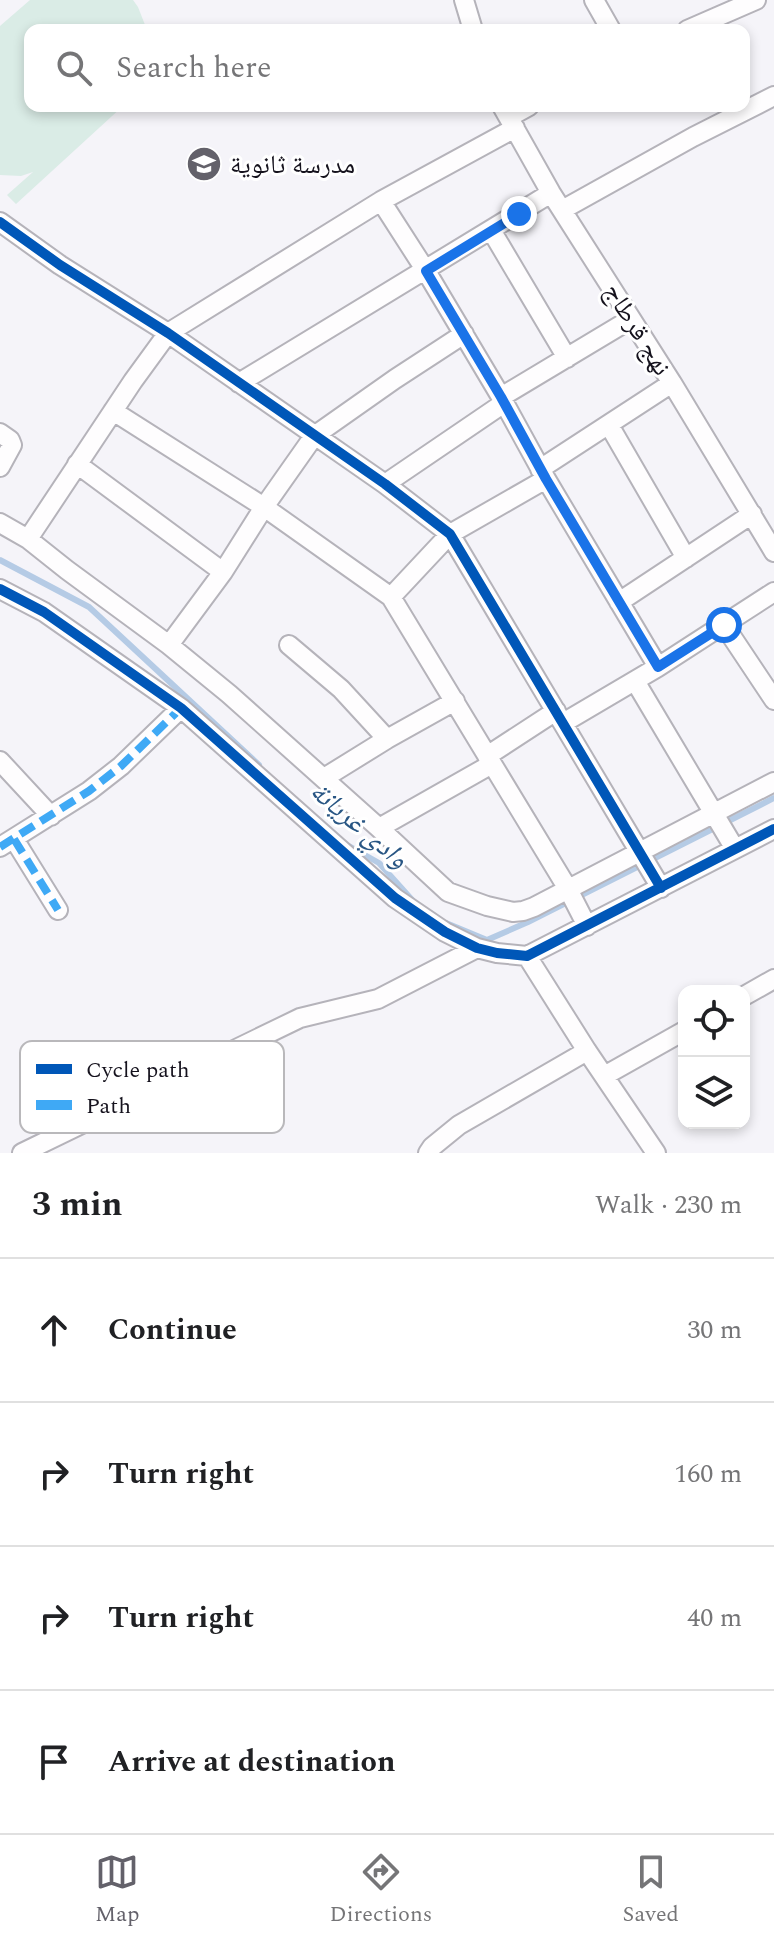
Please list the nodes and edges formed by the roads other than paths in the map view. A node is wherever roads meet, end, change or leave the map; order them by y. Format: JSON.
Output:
{"nodes":[{"id":1,"x":464,"y":0,"type":"edge"},
{"id":2,"x":594,"y":0,"type":"edge"},
{"id":3,"x":756,"y":0,"type":"edge"},
{"id":4,"x":471,"y":24,"type":"edge"},
{"id":5,"x":608,"y":24,"type":"edge"},
{"id":6,"x":701,"y":24,"type":"edge"},
{"id":7,"x":774,"y":96,"type":"edge"},
{"id":8,"x":750,"y":108,"type":"edge"},
{"id":9,"x":742,"y":112,"type":"edge"},
{"id":10,"x":508,"y":117,"type":"edge"},
{"id":11,"x":551,"y":193,"type":"junction"},
{"id":12,"x":381,"y":201,"type":"junction"},
{"id":13,"x":562,"y":210,"type":"junction"},
{"id":14,"x":0,"y":222,"type":"edge"},
{"id":15,"x":491,"y":230,"type":"junction"},
{"id":16,"x":426,"y":271,"type":"junction"},
{"id":17,"x":631,"y":319,"type":"junction"},
{"id":18,"x":168,"y":333,"type":"junction"},
{"id":19,"x":464,"y":334,"type":"junction"},
{"id":20,"x":567,"y":358,"type":"junction"},
{"id":21,"x":239,"y":383,"type":"junction"},
{"id":22,"x":672,"y":383,"type":"junction"},
{"id":23,"x":503,"y":400,"type":"junction"},
{"id":24,"x":113,"y":411,"type":"junction"},
{"id":25,"x":609,"y":425,"type":"junction"},
{"id":26,"x":0,"y":433,"type":"edge"},
{"id":27,"x":314,"y":436,"type":"junction"},
{"id":28,"x":77,"y":464,"type":"junction"},
{"id":29,"x":0,"y":467,"type":"edge"},
{"id":30,"x":543,"y":474,"type":"junction"},
{"id":31,"x":385,"y":484,"type":"junction"},
{"id":32,"x":264,"y":507,"type":"junction"},
{"id":33,"x":752,"y":514,"type":"junction"},
{"id":34,"x":0,"y":523,"type":"edge"},
{"id":35,"x":450,"y":534,"type":"junction"},
{"id":36,"x":28,"y":539,"type":"junction"},
{"id":37,"x":774,"y":552,"type":"edge"},
{"id":38,"x":686,"y":558,"type":"junction"},
{"id":39,"x":223,"y":572,"type":"junction"},
{"id":40,"x":0,"y":589,"type":"edge"},
{"id":41,"x":774,"y":592,"type":"edge"},
{"id":42,"x":391,"y":597,"type":"junction"},
{"id":43,"x":619,"y":602,"type":"junction"},
{"id":44,"x":724,"y":625,"type":"junction"},
{"id":45,"x":169,"y":645,"type":"junction"},
{"id":46,"x":289,"y":645,"type":"dead end"},
{"id":47,"x":658,"y":667,"type":"junction"},
{"id":48,"x":635,"y":681,"type":"junction"},
{"id":49,"x":774,"y":700,"type":"edge"},
{"id":50,"x":455,"y":701,"type":"junction"},
{"id":51,"x":181,"y":708,"type":"junction"},
{"id":52,"x":560,"y":717,"type":"junction"},
{"id":53,"x":387,"y":739,"type":"junction"},
{"id":54,"x":490,"y":760,"type":"junction"},
{"id":55,"x":0,"y":761,"type":"edge"},
{"id":56,"x":324,"y":778,"type":"junction"},
{"id":57,"x":774,"y":782,"type":"edge"},
{"id":58,"x":714,"y":813,"type":"junction"},
{"id":59,"x":51,"y":816,"type":"junction"},
{"id":60,"x":379,"y":828,"type":"junction"},
{"id":61,"x":774,"y":829,"type":"edge"},
{"id":62,"x":7,"y":843,"type":"edge"},
{"id":63,"x":735,"y":849,"type":"junction"},
{"id":64,"x":640,"y":852,"type":"junction"},
{"id":65,"x":661,"y":888,"type":"junction"},
{"id":66,"x":568,"y":889,"type":"junction"},
{"id":67,"x":58,"y":910,"type":"dead end"},
{"id":68,"x":587,"y":926,"type":"junction"},
{"id":69,"x":477,"y":948,"type":"junction"},
{"id":70,"x":527,"y":956,"type":"junction"},
{"id":71,"x":774,"y":979,"type":"edge"},
{"id":72,"x":750,"y":993,"type":"edge"},
{"id":73,"x":678,"y":1034,"type":"edge"},
{"id":74,"x":253,"y":1041,"type":"edge"},
{"id":75,"x":587,"y":1051,"type":"junction"},
{"id":76,"x":604,"y":1076,"type":"junction"},
{"id":77,"x":63,"y":1133,"type":"edge"},
{"id":78,"x":22,"y":1153,"type":"edge"},
{"id":79,"x":428,"y":1153,"type":"edge"},
{"id":80,"x":656,"y":1153,"type":"edge"}],
"edges":[{"from":1,"to":4,"type":"street"},
{"from":2,"to":5,"type":"street"},
{"from":3,"to":6,"type":"street"},
{"from":7,"to":8,"type":"street"},
{"from":9,"to":13,"type":"street"},
{"from":10,"to":11,"type":"street","name":"نهج قرطاج"},
{"from":10,"to":12,"type":"street"},
{"from":11,"to":13,"type":"street","name":"نهج قرطاج"},
{"from":11,"to":15,"type":"street"},
{"from":12,"to":16,"type":"street"},
{"from":12,"to":18,"type":"street"},
{"from":13,"to":17,"type":"street","name":"نهج قرطاج"},
{"from":14,"to":18,"type":"street"},
{"from":15,"to":16,"type":"street"},
{"from":15,"to":20,"type":"street"},
{"from":16,"to":19,"type":"street"},
{"from":16,"to":21,"type":"street"},
{"from":17,"to":20,"type":"street"},
{"from":17,"to":22,"type":"street","name":"نهج قرطاج"},
{"from":18,"to":21,"type":"street"},
{"from":18,"to":24,"type":"street"},
{"from":19,"to":23,"type":"street"},
{"from":19,"to":27,"type":"street"},
{"from":20,"to":23,"type":"street"},
{"from":21,"to":27,"type":"street"},
{"from":22,"to":25,"type":"street"},
{"from":22,"to":33,"type":"street","name":"نهج قرطاج"},
{"from":23,"to":30,"type":"street"},
{"from":23,"to":31,"type":"street"},
{"from":24,"to":28,"type":"street"},
{"from":24,"to":32,"type":"street"},
{"from":25,"to":30,"type":"street"},
{"from":25,"to":38,"type":"street"},
{"from":26,"to":29,"type":"street"},
{"from":27,"to":31,"type":"street"},
{"from":27,"to":32,"type":"street"},
{"from":28,"to":36,"type":"street"},
{"from":28,"to":39,"type":"street"},
{"from":30,"to":35,"type":"street"},
{"from":30,"to":43,"type":"street"},
{"from":31,"to":35,"type":"street"},
{"from":32,"to":39,"type":"street"},
{"from":32,"to":42,"type":"street"},
{"from":33,"to":37,"type":"street","name":"نهج قرطاج"},
{"from":33,"to":38,"type":"street"},
{"from":34,"to":36,"type":"street"},
{"from":35,"to":42,"type":"street"},
{"from":35,"to":52,"type":"street"},
{"from":36,"to":45,"type":"street"},
{"from":38,"to":43,"type":"street"},
{"from":39,"to":45,"type":"street"},
{"from":40,"to":51,"type":"street"},
{"from":41,"to":44,"type":"street"},
{"from":42,"to":50,"type":"street"},
{"from":43,"to":47,"type":"street"},
{"from":44,"to":47,"type":"street"},
{"from":44,"to":49,"type":"street"},
{"from":45,"to":56,"type":"street"},
{"from":46,"to":53,"type":"street"},
{"from":47,"to":48,"type":"street"},
{"from":48,"to":52,"type":"street"},
{"from":48,"to":58,"type":"street"},
{"from":50,"to":53,"type":"street"},
{"from":50,"to":54,"type":"street"},
{"from":51,"to":59,"type":"street"},
{"from":51,"to":69,"type":"street"},
{"from":52,"to":54,"type":"street"},
{"from":52,"to":64,"type":"street"},
{"from":53,"to":56,"type":"street"},
{"from":54,"to":60,"type":"street"},
{"from":54,"to":66,"type":"street"},
{"from":55,"to":59,"type":"street"},
{"from":56,"to":60,"type":"street"},
{"from":57,"to":58,"type":"street"},
{"from":58,"to":63,"type":"street"},
{"from":58,"to":64,"type":"street"},
{"from":59,"to":62,"type":"street"},
{"from":60,"to":66,"type":"street"},
{"from":61,"to":63,"type":"street"},
{"from":62,"to":67,"type":"street"},
{"from":63,"to":65,"type":"street"},
{"from":64,"to":65,"type":"street"},
{"from":64,"to":66,"type":"street"},
{"from":65,"to":68,"type":"street"},
{"from":66,"to":68,"type":"street"},
{"from":68,"to":70,"type":"street"},
{"from":69,"to":70,"type":"street"},
{"from":69,"to":74,"type":"street"},
{"from":70,"to":75,"type":"street"},
{"from":71,"to":72,"type":"street"},
{"from":73,"to":76,"type":"street"},
{"from":75,"to":76,"type":"street"},
{"from":75,"to":79,"type":"street"},
{"from":76,"to":80,"type":"street"},
{"from":77,"to":78,"type":"street"}]}
